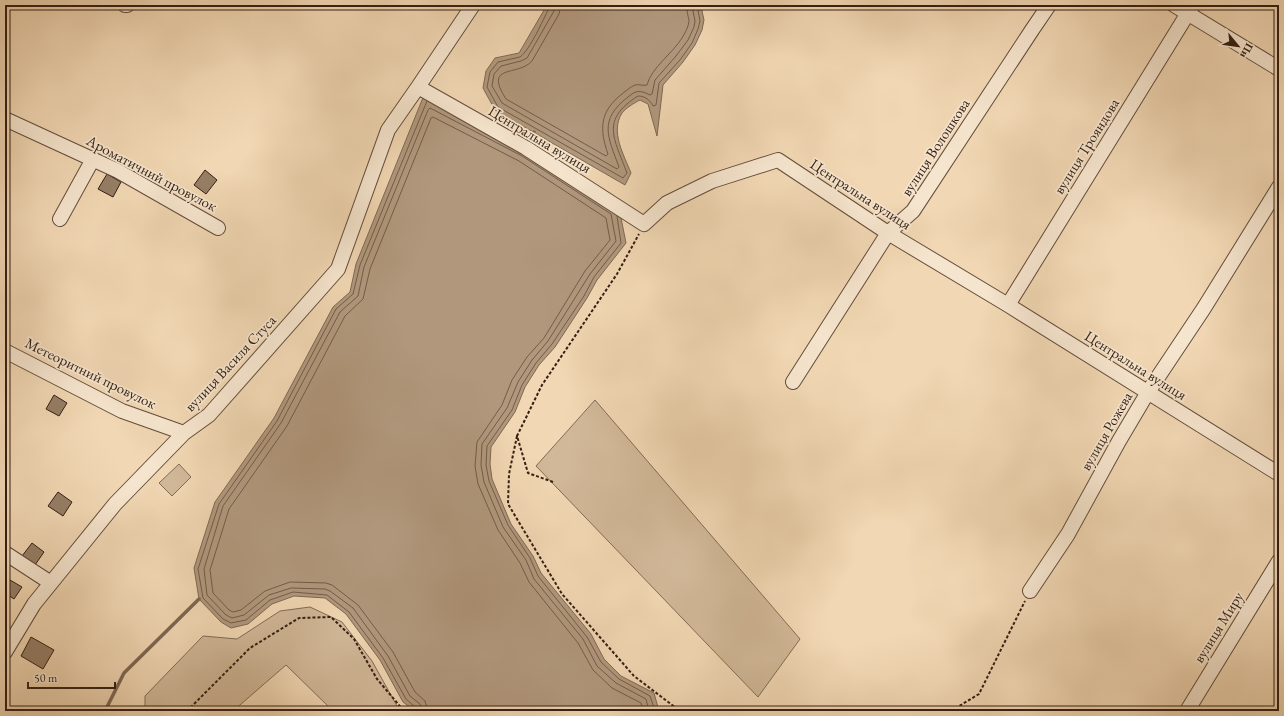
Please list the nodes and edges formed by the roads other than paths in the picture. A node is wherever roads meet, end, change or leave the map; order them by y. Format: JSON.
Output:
{"nodes":[{"id":1,"x":473,"y":5,"type":"edge"},
{"id":2,"x":1049,"y":5,"type":"edge"},
{"id":3,"x":1174,"y":5,"type":"edge"},
{"id":4,"x":1190,"y":9,"type":"edge"},
{"id":5,"x":1279,"y":69,"type":"edge"},
{"id":6,"x":418,"y":87,"type":"junction"},
{"id":7,"x":5,"y":119,"type":"edge"},
{"id":8,"x":93,"y":159,"type":"junction"},
{"id":9,"x":1279,"y":187,"type":"edge"},
{"id":10,"x":60,"y":220,"type":"dead end"},
{"id":11,"x":218,"y":228,"type":"dead end"},
{"id":12,"x":888,"y":233,"type":"junction"},
{"id":13,"x":1008,"y":305,"type":"junction"},
{"id":14,"x":5,"y":351,"type":"edge"},
{"id":15,"x":793,"y":382,"type":"dead end"},
{"id":16,"x":1148,"y":392,"type":"junction"},
{"id":17,"x":184,"y":433,"type":"junction"},
{"id":18,"x":1279,"y":474,"type":"edge"},
{"id":19,"x":5,"y":553,"type":"edge"},
{"id":20,"x":1279,"y":561,"type":"edge"},
{"id":21,"x":51,"y":583,"type":"junction"},
{"id":22,"x":1030,"y":591,"type":"road end"},
{"id":23,"x":5,"y":652,"type":"edge"},
{"id":24,"x":1187,"y":711,"type":"edge"}],
"edges":[{"from":1,"to":6,"type":"street","name":"вулиця Василя Стуса"},
{"from":2,"to":12,"type":"street","name":"вулиця Волошкова"},
{"from":3,"to":4,"type":"street"},
{"from":4,"to":5,"type":"street"},
{"from":4,"to":13,"type":"street","name":"вулиця Трояндова"},
{"from":6,"to":12,"type":"street","name":"Центральна вулиця"},
{"from":6,"to":17,"type":"street","name":"вулиця Василя Стуса"},
{"from":7,"to":8,"type":"street","name":"Ароматичний провулок"},
{"from":8,"to":10,"type":"street"},
{"from":8,"to":11,"type":"street","name":"Ароматичний провулок"},
{"from":9,"to":16,"type":"street","name":"вулиця Рожева"},
{"from":12,"to":13,"type":"street","name":"Центральна вулиця"},
{"from":12,"to":15,"type":"street","name":"вулиця Волошкова"},
{"from":13,"to":16,"type":"street","name":"Центральна вулиця"},
{"from":14,"to":17,"type":"street","name":"Метеоритний провулок"},
{"from":16,"to":18,"type":"street","name":"Центральна вулиця"},
{"from":16,"to":22,"type":"street","name":"вулиця Рожева"},
{"from":17,"to":21,"type":"street","name":"вулиця Василя Стуса"},
{"from":19,"to":21,"type":"street"},
{"from":20,"to":24,"type":"street","name":"вулиця Миру"},
{"from":21,"to":23,"type":"street","name":"вулиця Василя Стуса"}]}
